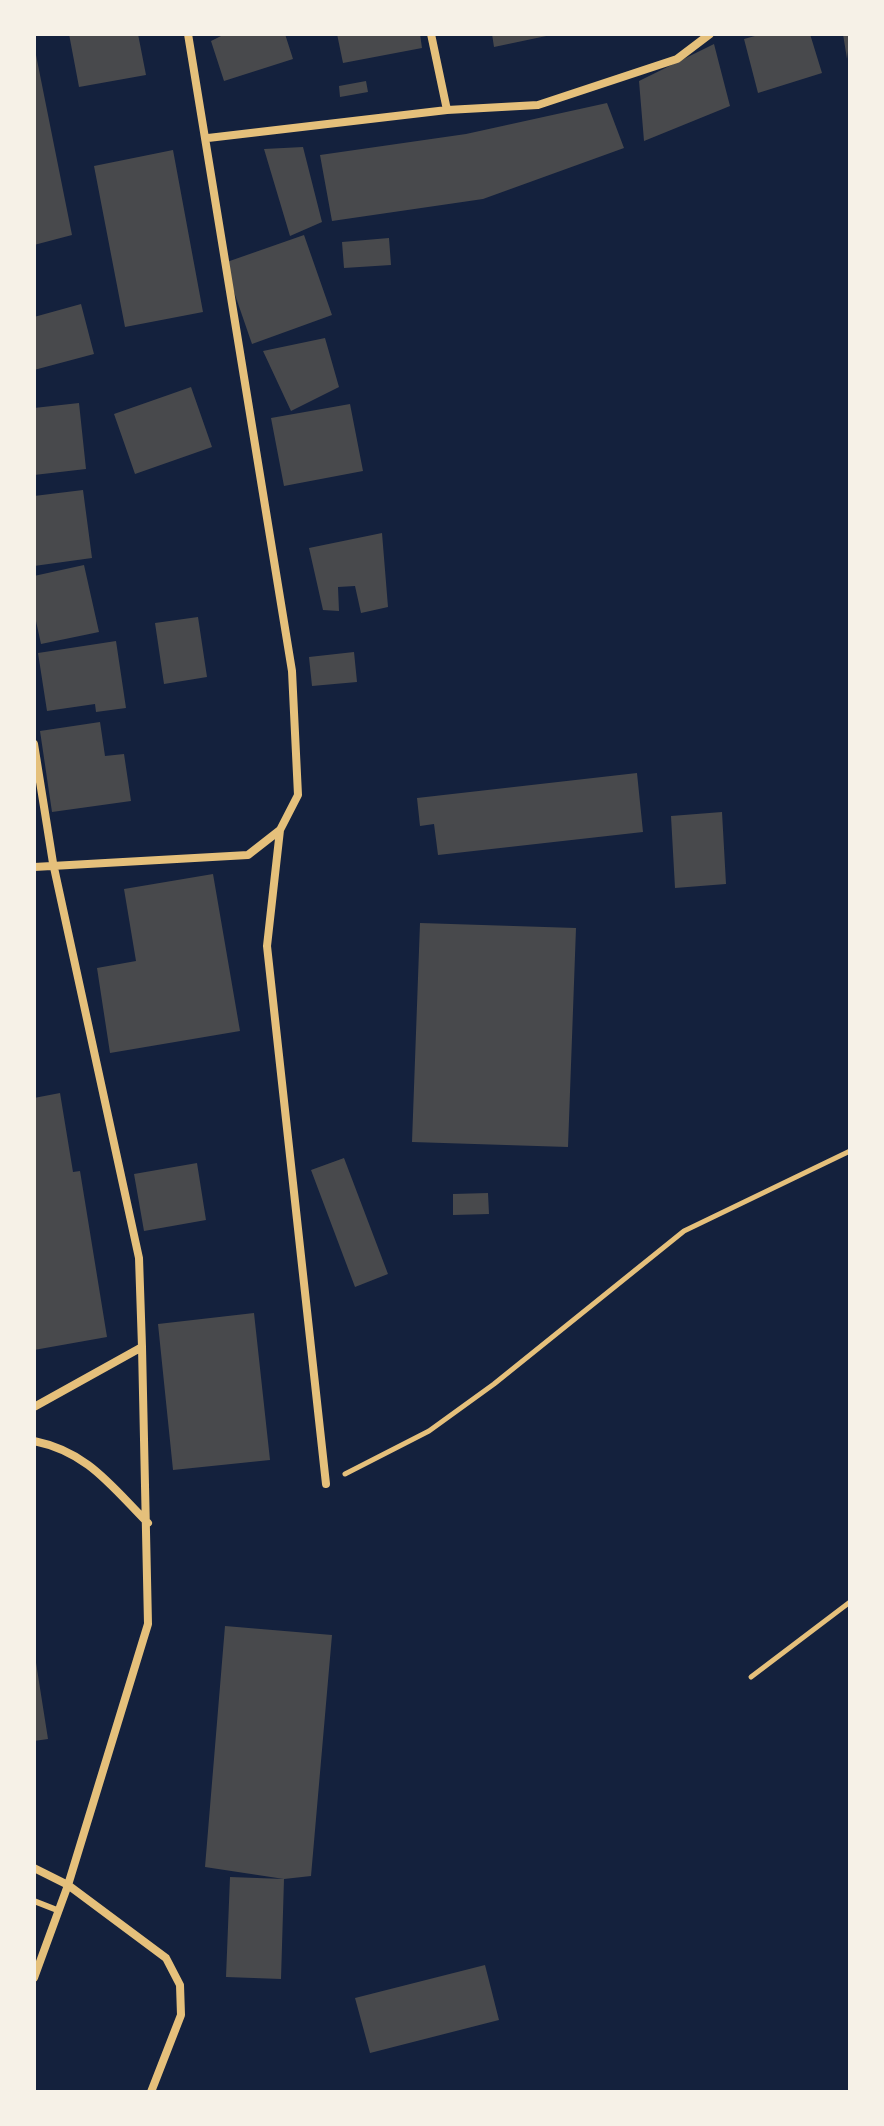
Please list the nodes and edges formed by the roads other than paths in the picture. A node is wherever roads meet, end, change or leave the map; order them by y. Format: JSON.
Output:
{"nodes":[{"id":1,"x":188,"y":34,"type":"edge"},
{"id":2,"x":431,"y":34,"type":"edge"},
{"id":3,"x":710,"y":34,"type":"edge"},
{"id":4,"x":447,"y":110,"type":"junction"},
{"id":5,"x":208,"y":138,"type":"junction"},
{"id":6,"x":34,"y":744,"type":"edge"},
{"id":7,"x":280,"y":830,"type":"junction"},
{"id":8,"x":53,"y":863,"type":"junction"},
{"id":9,"x":34,"y":867,"type":"edge"},
{"id":10,"x":142,"y":1347,"type":"junction"},
{"id":11,"x":34,"y":1407,"type":"edge"},
{"id":12,"x":34,"y":1441,"type":"edge"},
{"id":13,"x":326,"y":1484,"type":"road end"},
{"id":14,"x":148,"y":1523,"type":"junction"},
{"id":15,"x":34,"y":1868,"type":"edge"},
{"id":16,"x":68,"y":1885,"type":"junction"},
{"id":17,"x":34,"y":1901,"type":"edge"},
{"id":18,"x":57,"y":1910,"type":"junction"},
{"id":19,"x":34,"y":1978,"type":"edge"},
{"id":20,"x":151,"y":2092,"type":"edge"}],
"edges":[{"from":1,"to":5,"type":"street"},
{"from":2,"to":4,"type":"street"},
{"from":3,"to":4,"type":"street"},
{"from":4,"to":5,"type":"street"},
{"from":5,"to":7,"type":"street"},
{"from":6,"to":8,"type":"street"},
{"from":7,"to":8,"type":"street"},
{"from":7,"to":13,"type":"street"},
{"from":8,"to":9,"type":"street"},
{"from":8,"to":10,"type":"street"},
{"from":10,"to":11,"type":"street"},
{"from":10,"to":14,"type":"street"},
{"from":12,"to":14,"type":"street"},
{"from":14,"to":16,"type":"street"},
{"from":15,"to":16,"type":"street"},
{"from":16,"to":18,"type":"street"},
{"from":16,"to":20,"type":"street"},
{"from":17,"to":18,"type":"lane"},
{"from":18,"to":19,"type":"street"}]}
